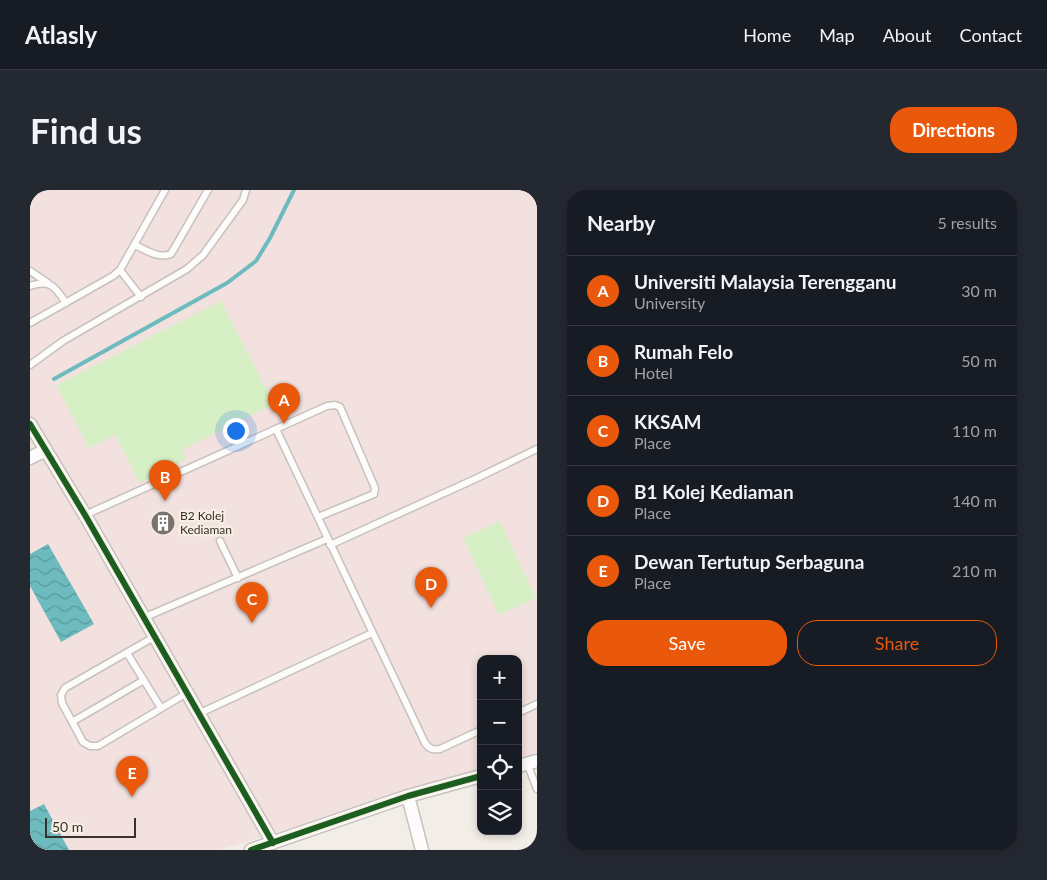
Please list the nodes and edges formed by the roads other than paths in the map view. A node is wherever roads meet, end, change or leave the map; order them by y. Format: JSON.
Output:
{"nodes":[{"id":1,"x":166,"y":190,"type":"edge"},
{"id":2,"x":208,"y":190,"type":"edge"},
{"id":3,"x":246,"y":190,"type":"edge"},
{"id":4,"x":135,"y":245,"type":"junction"},
{"id":5,"x":120,"y":270,"type":"junction"},
{"id":6,"x":30,"y":271,"type":"edge"},
{"id":7,"x":49,"y":284,"type":"junction"},
{"id":8,"x":30,"y":286,"type":"edge"},
{"id":9,"x":141,"y":297,"type":"junction"},
{"id":10,"x":66,"y":303,"type":"junction"},
{"id":11,"x":30,"y":324,"type":"edge"},
{"id":12,"x":30,"y":365,"type":"edge"},
{"id":13,"x":30,"y":424,"type":"edge"},
{"id":14,"x":276,"y":429,"type":"junction"},
{"id":15,"x":537,"y":449,"type":"edge"},
{"id":16,"x":46,"y":450,"type":"junction"},
{"id":17,"x":30,"y":458,"type":"edge"},
{"id":18,"x":85,"y":515,"type":"junction"},
{"id":19,"x":318,"y":518,"type":"junction"},
{"id":20,"x":220,"y":541,"type":"dead end"},
{"id":21,"x":328,"y":542,"type":"junction"},
{"id":22,"x":238,"y":578,"type":"junction"},
{"id":23,"x":143,"y":618,"type":"junction"},
{"id":24,"x":372,"y":633,"type":"junction"},
{"id":25,"x":154,"y":638,"type":"junction"},
{"id":26,"x":128,"y":652,"type":"junction"},
{"id":27,"x":144,"y":680,"type":"junction"},
{"id":28,"x":186,"y":693,"type":"junction"},
{"id":29,"x":537,"y":704,"type":"edge"},
{"id":30,"x":161,"y":708,"type":"junction"},
{"id":31,"x":522,"y":711,"type":"edge"},
{"id":32,"x":198,"y":714,"type":"junction"},
{"id":33,"x":72,"y":722,"type":"junction"},
{"id":34,"x":477,"y":732,"type":"edge"},
{"id":35,"x":527,"y":763,"type":"edge"},
{"id":36,"x":477,"y":777,"type":"edge"},
{"id":37,"x":537,"y":789,"type":"edge"},
{"id":38,"x":408,"y":796,"type":"junction"},
{"id":39,"x":273,"y":843,"type":"junction"},
{"id":40,"x":251,"y":850,"type":"edge"},
{"id":41,"x":422,"y":850,"type":"edge"}],
"edges":[{"from":1,"to":4,"type":"lane"},
{"from":2,"to":4,"type":"lane"},
{"from":3,"to":9,"type":"lane"},
{"from":4,"to":5,"type":"lane"},
{"from":5,"to":9,"type":"lane"},
{"from":5,"to":10,"type":"lane"},
{"from":6,"to":7,"type":"lane"},
{"from":7,"to":8,"type":"lane"},
{"from":7,"to":10,"type":"lane"},
{"from":9,"to":12,"type":"lane"},
{"from":10,"to":11,"type":"lane"},
{"from":13,"to":16,"type":"street"},
{"from":14,"to":18,"type":"lane"},
{"from":14,"to":19,"type":"lane"},
{"from":14,"to":19,"type":"lane"},
{"from":15,"to":21,"type":"lane"},
{"from":16,"to":17,"type":"street"},
{"from":16,"to":18,"type":"street"},
{"from":18,"to":23,"type":"street"},
{"from":19,"to":21,"type":"lane"},
{"from":20,"to":22,"type":"lane"},
{"from":21,"to":22,"type":"lane"},
{"from":21,"to":24,"type":"lane"},
{"from":22,"to":23,"type":"lane"},
{"from":23,"to":25,"type":"street"},
{"from":24,"to":32,"type":"lane"},
{"from":24,"to":34,"type":"lane"},
{"from":25,"to":26,"type":"lane"},
{"from":25,"to":28,"type":"street"},
{"from":26,"to":27,"type":"lane"},
{"from":26,"to":33,"type":"lane"},
{"from":27,"to":30,"type":"lane"},
{"from":27,"to":33,"type":"lane"},
{"from":28,"to":30,"type":"lane"},
{"from":28,"to":32,"type":"street"},
{"from":29,"to":31,"type":"lane"},
{"from":30,"to":33,"type":"lane"},
{"from":32,"to":39,"type":"street"},
{"from":35,"to":37,"type":"lane"},
{"from":36,"to":38,"type":"street"},
{"from":38,"to":39,"type":"street"},
{"from":38,"to":41,"type":"street"},
{"from":39,"to":40,"type":"street"}]}
